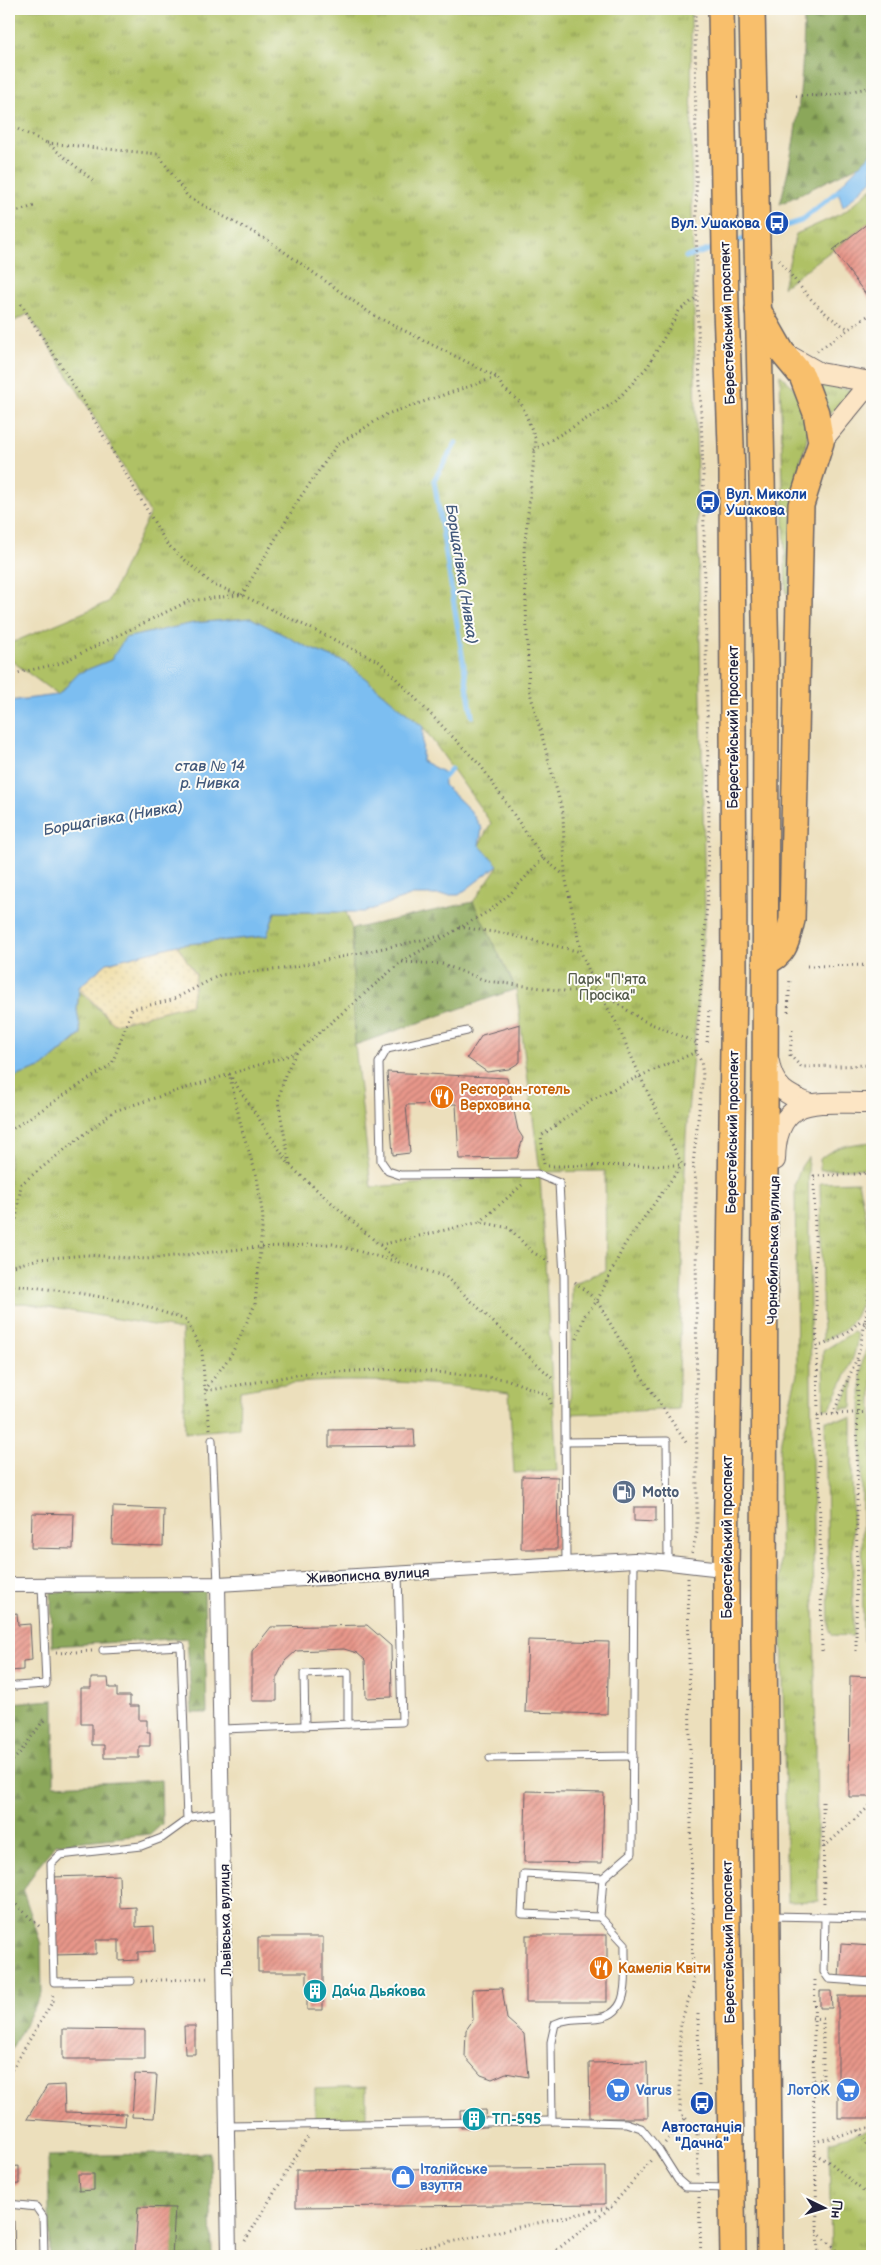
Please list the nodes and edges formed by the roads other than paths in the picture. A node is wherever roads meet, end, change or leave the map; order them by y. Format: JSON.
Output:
{"nodes":[{"id":1,"x":721,"y":9,"type":"edge"},
{"id":2,"x":752,"y":9,"type":"edge"},
{"id":3,"x":757,"y":308,"type":"junction"},
{"id":4,"x":782,"y":352,"type":"junction"},
{"id":5,"x":871,"y":381,"type":"edge"},
{"id":6,"x":821,"y":442,"type":"junction"},
{"id":7,"x":766,"y":962,"type":"junction"},
{"id":8,"x":467,"y":1031,"type":"dead end"},
{"id":9,"x":766,"y":1042,"type":"junction"},
{"id":10,"x":872,"y":1103,"type":"edge"},
{"id":11,"x":810,"y":1104,"type":"junction"},
{"id":12,"x":764,"y":1412,"type":"junction"},
{"id":13,"x":212,"y":1440,"type":"road end"},
{"id":14,"x":566,"y":1442,"type":"junction"},
{"id":15,"x":634,"y":1560,"type":"junction"},
{"id":16,"x":668,"y":1561,"type":"junction"},
{"id":17,"x":566,"y":1564,"type":"junction"},
{"id":18,"x":726,"y":1569,"type":"junction"},
{"id":19,"x":398,"y":1573,"type":"junction"},
{"id":20,"x":218,"y":1584,"type":"junction"},
{"id":21,"x":9,"y":1585,"type":"edge"},
{"id":22,"x":42,"y":1585,"type":"junction"},
{"id":23,"x":103,"y":1650,"type":"road end"},
{"id":24,"x":16,"y":1686,"type":"dead end"},
{"id":25,"x":348,"y":1724,"type":"junction"},
{"id":26,"x":304,"y":1726,"type":"junction"},
{"id":27,"x":222,"y":1729,"type":"junction"},
{"id":28,"x":633,"y":1756,"type":"junction"},
{"id":29,"x":490,"y":1758,"type":"dead end"},
{"id":30,"x":223,"y":1812,"type":"junction"},
{"id":31,"x":187,"y":1820,"type":"junction"},
{"id":32,"x":602,"y":1878,"type":"junction"},
{"id":33,"x":765,"y":1916,"type":"junction"},
{"id":34,"x":600,"y":1917,"type":"junction"},
{"id":35,"x":824,"y":1918,"type":"junction"},
{"id":36,"x":872,"y":1918,"type":"edge"},
{"id":37,"x":131,"y":1981,"type":"road end"},
{"id":38,"x":872,"y":1982,"type":"edge"},
{"id":39,"x":552,"y":2121,"type":"junction"},
{"id":40,"x":228,"y":2126,"type":"junction"},
{"id":41,"x":731,"y":2188,"type":"junction"},
{"id":42,"x":9,"y":2204,"type":"edge"},
{"id":43,"x":235,"y":2252,"type":"edge"},
{"id":44,"x":44,"y":2256,"type":"edge"},
{"id":45,"x":733,"y":2256,"type":"edge"},
{"id":46,"x":770,"y":2256,"type":"edge"}],
"edges":[{"from":1,"to":18,"type":"highway","name":"Берестейський проспект"},
{"from":2,"to":3,"type":"highway"},
{"from":3,"to":4,"type":"highway"},
{"from":3,"to":7,"type":"highway"},
{"from":4,"to":5,"type":"main road"},
{"from":4,"to":6,"type":"highway"},
{"from":5,"to":6,"type":"main road"},
{"from":6,"to":7,"type":"highway"},
{"from":7,"to":9,"type":"highway"},
{"from":8,"to":14,"type":"lane"},
{"from":9,"to":11,"type":"main road","name":"Чорнобильська вулиця"},
{"from":9,"to":12,"type":"highway"},
{"from":10,"to":11,"type":"main road","name":"Чорнобильська вулиця"},
{"from":11,"to":12,"type":"main road","name":"Чорнобильська вулиця"},
{"from":12,"to":33,"type":"highway"},
{"from":13,"to":20,"type":"lane"},
{"from":14,"to":16,"type":"lane"},
{"from":14,"to":17,"type":"lane"},
{"from":15,"to":16,"type":"street","name":"Живописна вулиця"},
{"from":15,"to":17,"type":"street","name":"Живописна вулиця"},
{"from":15,"to":28,"type":"lane"},
{"from":16,"to":18,"type":"street","name":"Живописна вулиця"},
{"from":17,"to":19,"type":"street","name":"Живописна вулиця"},
{"from":18,"to":41,"type":"highway","name":"Берестейський проспект"},
{"from":19,"to":20,"type":"street","name":"Живописна вулиця"},
{"from":19,"to":25,"type":"lane"},
{"from":20,"to":22,"type":"street","name":"Живописна вулиця"},
{"from":20,"to":27,"type":"street","name":"Львівська вулиця"},
{"from":21,"to":22,"type":"street","name":"Живописна вулиця"},
{"from":22,"to":24,"type":"lane"},
{"from":23,"to":31,"type":"lane"},
{"from":25,"to":26,"type":"lane"},
{"from":25,"to":26,"type":"lane"},
{"from":26,"to":27,"type":"lane"},
{"from":27,"to":30,"type":"street","name":"Львівська вулиця"},
{"from":28,"to":29,"type":"lane"},
{"from":28,"to":32,"type":"lane"},
{"from":30,"to":31,"type":"lane"},
{"from":30,"to":40,"type":"street","name":"Львівська вулиця"},
{"from":31,"to":37,"type":"lane"},
{"from":32,"to":34,"type":"lane"},
{"from":32,"to":34,"type":"lane"},
{"from":33,"to":35,"type":"lane"},
{"from":33,"to":46,"type":"highway"},
{"from":34,"to":39,"type":"lane"},
{"from":35,"to":36,"type":"lane"},
{"from":35,"to":38,"type":"lane"},
{"from":39,"to":40,"type":"lane"},
{"from":39,"to":41,"type":"lane"},
{"from":40,"to":43,"type":"street","name":"Львівська вулиця"},
{"from":41,"to":45,"type":"highway","name":"Берестейський проспект"},
{"from":42,"to":44,"type":"lane"}]}
